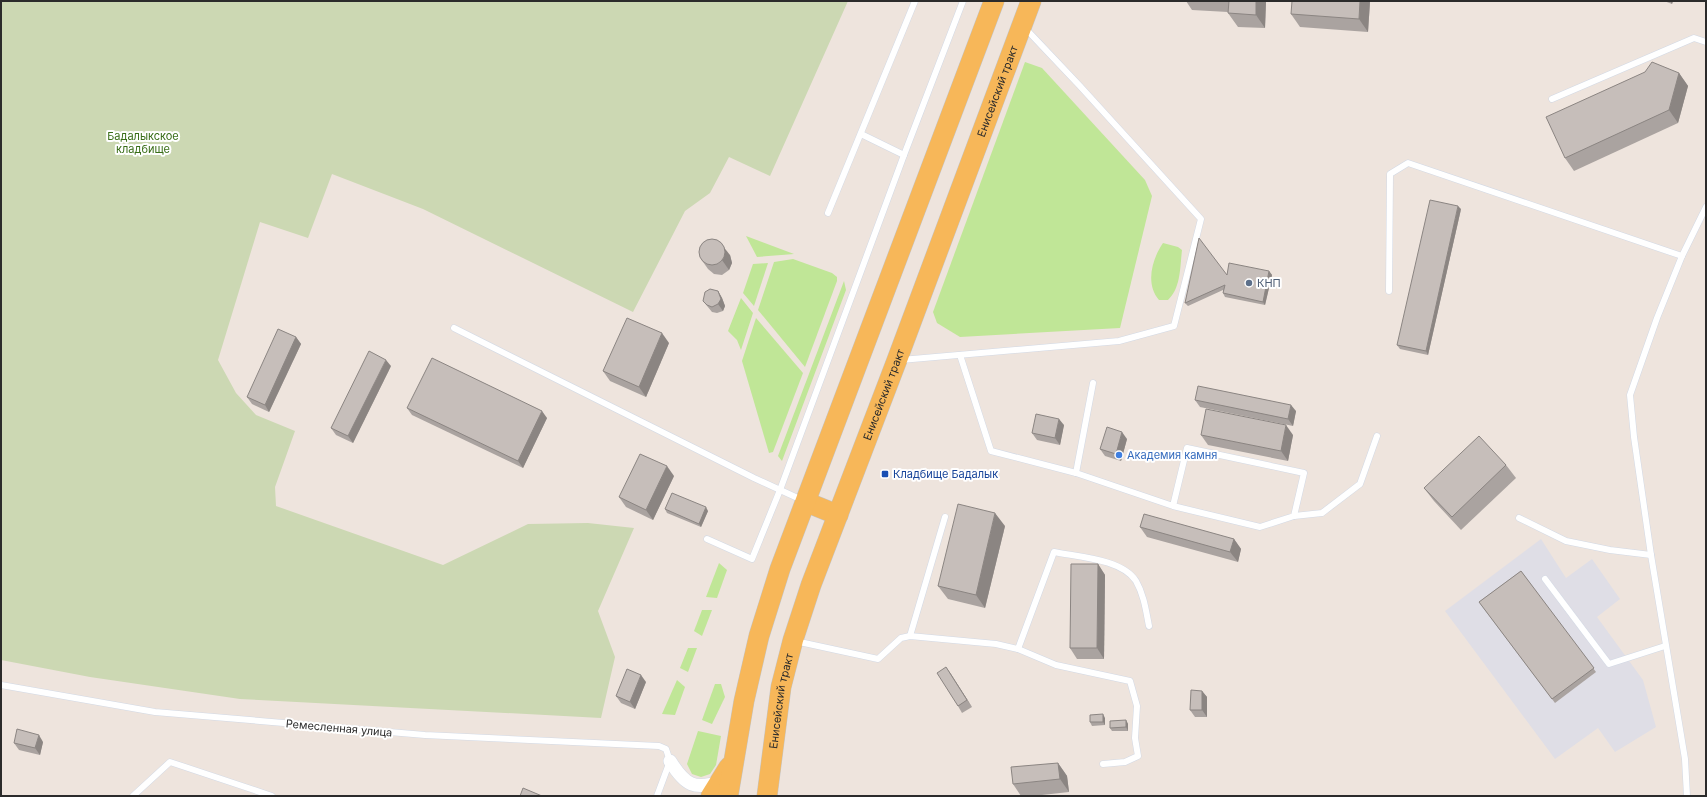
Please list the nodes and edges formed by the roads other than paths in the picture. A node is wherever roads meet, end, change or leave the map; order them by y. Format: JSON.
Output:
{"nodes":[{"id":1,"x":915,"y":1,"type":"edge"},
{"id":2,"x":963,"y":1,"type":"edge"},
{"id":3,"x":994,"y":1,"type":"edge"},
{"id":4,"x":1031,"y":1,"type":"edge"},
{"id":5,"x":1022,"y":25,"type":"junction"},
{"id":6,"x":1706,"y":42,"type":"edge"},
{"id":7,"x":1552,"y":99,"type":"dead end"},
{"id":8,"x":861,"y":134,"type":"junction"},
{"id":9,"x":904,"y":154,"type":"junction"},
{"id":10,"x":1706,"y":207,"type":"edge"},
{"id":11,"x":828,"y":213,"type":"dead end"},
{"id":12,"x":1682,"y":256,"type":"junction"},
{"id":13,"x":1389,"y":291,"type":"dead end"},
{"id":14,"x":454,"y":328,"type":"dead end"},
{"id":15,"x":960,"y":355,"type":"junction"},
{"id":16,"x":897,"y":360,"type":"junction"},
{"id":17,"x":1093,"y":383,"type":"dead end"},
{"id":18,"x":1377,"y":436,"type":"dead end"},
{"id":19,"x":1076,"y":473,"type":"junction"},
{"id":20,"x":780,"y":490,"type":"junction"},
{"id":21,"x":806,"y":502,"type":"junction"},
{"id":22,"x":1173,"y":506,"type":"junction"},
{"id":23,"x":838,"y":515,"type":"junction"},
{"id":24,"x":1294,"y":516,"type":"junction"},
{"id":25,"x":945,"y":517,"type":"dead end"},
{"id":26,"x":1519,"y":518,"type":"dead end"},
{"id":27,"x":706,"y":540,"type":"dead end"},
{"id":28,"x":1651,"y":555,"type":"junction"},
{"id":29,"x":1545,"y":579,"type":"dead end"},
{"id":30,"x":1149,"y":626,"type":"dead end"},
{"id":31,"x":910,"y":636,"type":"junction"},
{"id":32,"x":793,"y":640,"type":"junction"},
{"id":33,"x":1665,"y":646,"type":"junction"},
{"id":34,"x":1018,"y":649,"type":"junction"},
{"id":35,"x":1,"y":685,"type":"edge"},
{"id":36,"x":670,"y":762,"type":"junction"},
{"id":37,"x":1103,"y":764,"type":"dead end"},
{"id":38,"x":720,"y":791,"type":"edge"},
{"id":39,"x":133,"y":796,"type":"edge"},
{"id":40,"x":272,"y":796,"type":"edge"},
{"id":41,"x":657,"y":796,"type":"edge"},
{"id":42,"x":766,"y":796,"type":"edge"},
{"id":43,"x":1687,"y":796,"type":"edge"}],
"edges":[{"from":1,"to":8,"type":"lane"},
{"from":2,"to":9,"type":"lane"},
{"from":3,"to":21,"type":"main road"},
{"from":4,"to":5,"type":"main road","name":"Енисейский тракт"},
{"from":5,"to":15,"type":"lane"},
{"from":5,"to":16,"type":"main road","name":"Енисейский тракт"},
{"from":6,"to":7,"type":"lane"},
{"from":8,"to":9,"type":"lane"},
{"from":8,"to":11,"type":"lane"},
{"from":9,"to":20,"type":"lane"},
{"from":10,"to":12,"type":"lane"},
{"from":12,"to":13,"type":"lane"},
{"from":12,"to":28,"type":"lane"},
{"from":14,"to":20,"type":"lane"},
{"from":15,"to":16,"type":"lane"},
{"from":15,"to":19,"type":"lane"},
{"from":16,"to":23,"type":"main road","name":"Енисейский тракт"},
{"from":17,"to":19,"type":"lane"},
{"from":18,"to":24,"type":"lane"},
{"from":19,"to":22,"type":"lane"},
{"from":20,"to":21,"type":"lane"},
{"from":20,"to":27,"type":"lane"},
{"from":21,"to":23,"type":"main road"},
{"from":21,"to":38,"type":"main road"},
{"from":22,"to":24,"type":"lane"},
{"from":22,"to":24,"type":"lane"},
{"from":23,"to":32,"type":"main road","name":"Енисейский тракт"},
{"from":25,"to":31,"type":"lane"},
{"from":26,"to":28,"type":"lane"},
{"from":28,"to":33,"type":"lane"},
{"from":29,"to":33,"type":"lane"},
{"from":30,"to":34,"type":"lane"},
{"from":31,"to":32,"type":"lane"},
{"from":31,"to":34,"type":"lane"},
{"from":32,"to":42,"type":"main road","name":"Енисейский тракт"},
{"from":33,"to":43,"type":"lane"},
{"from":34,"to":37,"type":"lane"},
{"from":35,"to":36,"type":"lane","name":"Ремесленная улица"},
{"from":36,"to":38,"type":"street"},
{"from":36,"to":41,"type":"lane"},
{"from":39,"to":40,"type":"lane"}]}
